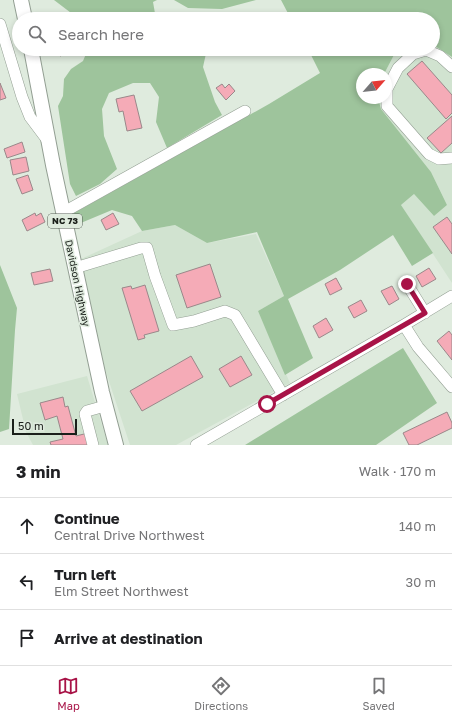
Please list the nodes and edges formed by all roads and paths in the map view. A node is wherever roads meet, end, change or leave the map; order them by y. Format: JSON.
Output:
{"nodes":[{"id":1,"x":21,"y":0,"type":"edge"},
{"id":2,"x":24,"y":12,"type":"edge"},
{"id":3,"x":0,"y":24,"type":"edge"},
{"id":4,"x":32,"y":56,"type":"edge"},
{"id":5,"x":412,"y":56,"type":"edge"},
{"id":6,"x":440,"y":56,"type":"edge"},
{"id":7,"x":452,"y":68,"type":"edge"},
{"id":8,"x":245,"y":111,"type":"dead end"},
{"id":9,"x":49,"y":143,"type":"junction"},
{"id":10,"x":452,"y":158,"type":"edge"},
{"id":11,"x":64,"y":212,"type":"junction"},
{"id":12,"x":75,"y":268,"type":"junction"},
{"id":13,"x":407,"y":284,"type":"dead end"},
{"id":14,"x":452,"y":296,"type":"edge"},
{"id":15,"x":425,"y":313,"type":"junction"},
{"id":16,"x":404,"y":325,"type":"junction"},
{"id":17,"x":452,"y":387,"type":"edge"},
{"id":18,"x":283,"y":395,"type":"junction"},
{"id":19,"x":105,"y":406,"type":"junction"},
{"id":20,"x":93,"y":445,"type":"edge"},
{"id":21,"x":116,"y":445,"type":"edge"},
{"id":22,"x":196,"y":445,"type":"edge"}],
"edges":[{"from":1,"to":2,"type":"main road"},
{"from":3,"to":9,"type":"street"},
{"from":4,"to":9,"type":"main road","name":"Davidson Highway","number":"NC 73"},
{"from":5,"to":10,"type":"street"},
{"from":6,"to":7,"type":"street"},
{"from":8,"to":11,"type":"street"},
{"from":9,"to":11,"type":"main road","name":"Davidson Highway","number":"NC 73"},
{"from":11,"to":12,"type":"main road","name":"Davidson Highway","number":"NC 73"},
{"from":12,"to":18,"type":"street"},
{"from":12,"to":19,"type":"main road","name":"Davidson Highway","number":"NC 73"},
{"from":13,"to":15,"type":"street"},
{"from":14,"to":15,"type":"street"},
{"from":15,"to":16,"type":"street"},
{"from":16,"to":17,"type":"street"},
{"from":16,"to":18,"type":"street"},
{"from":18,"to":22,"type":"street"},
{"from":19,"to":20,"type":"street"},
{"from":19,"to":21,"type":"main road","name":"Davidson Highway","number":"NC 73"}]}
